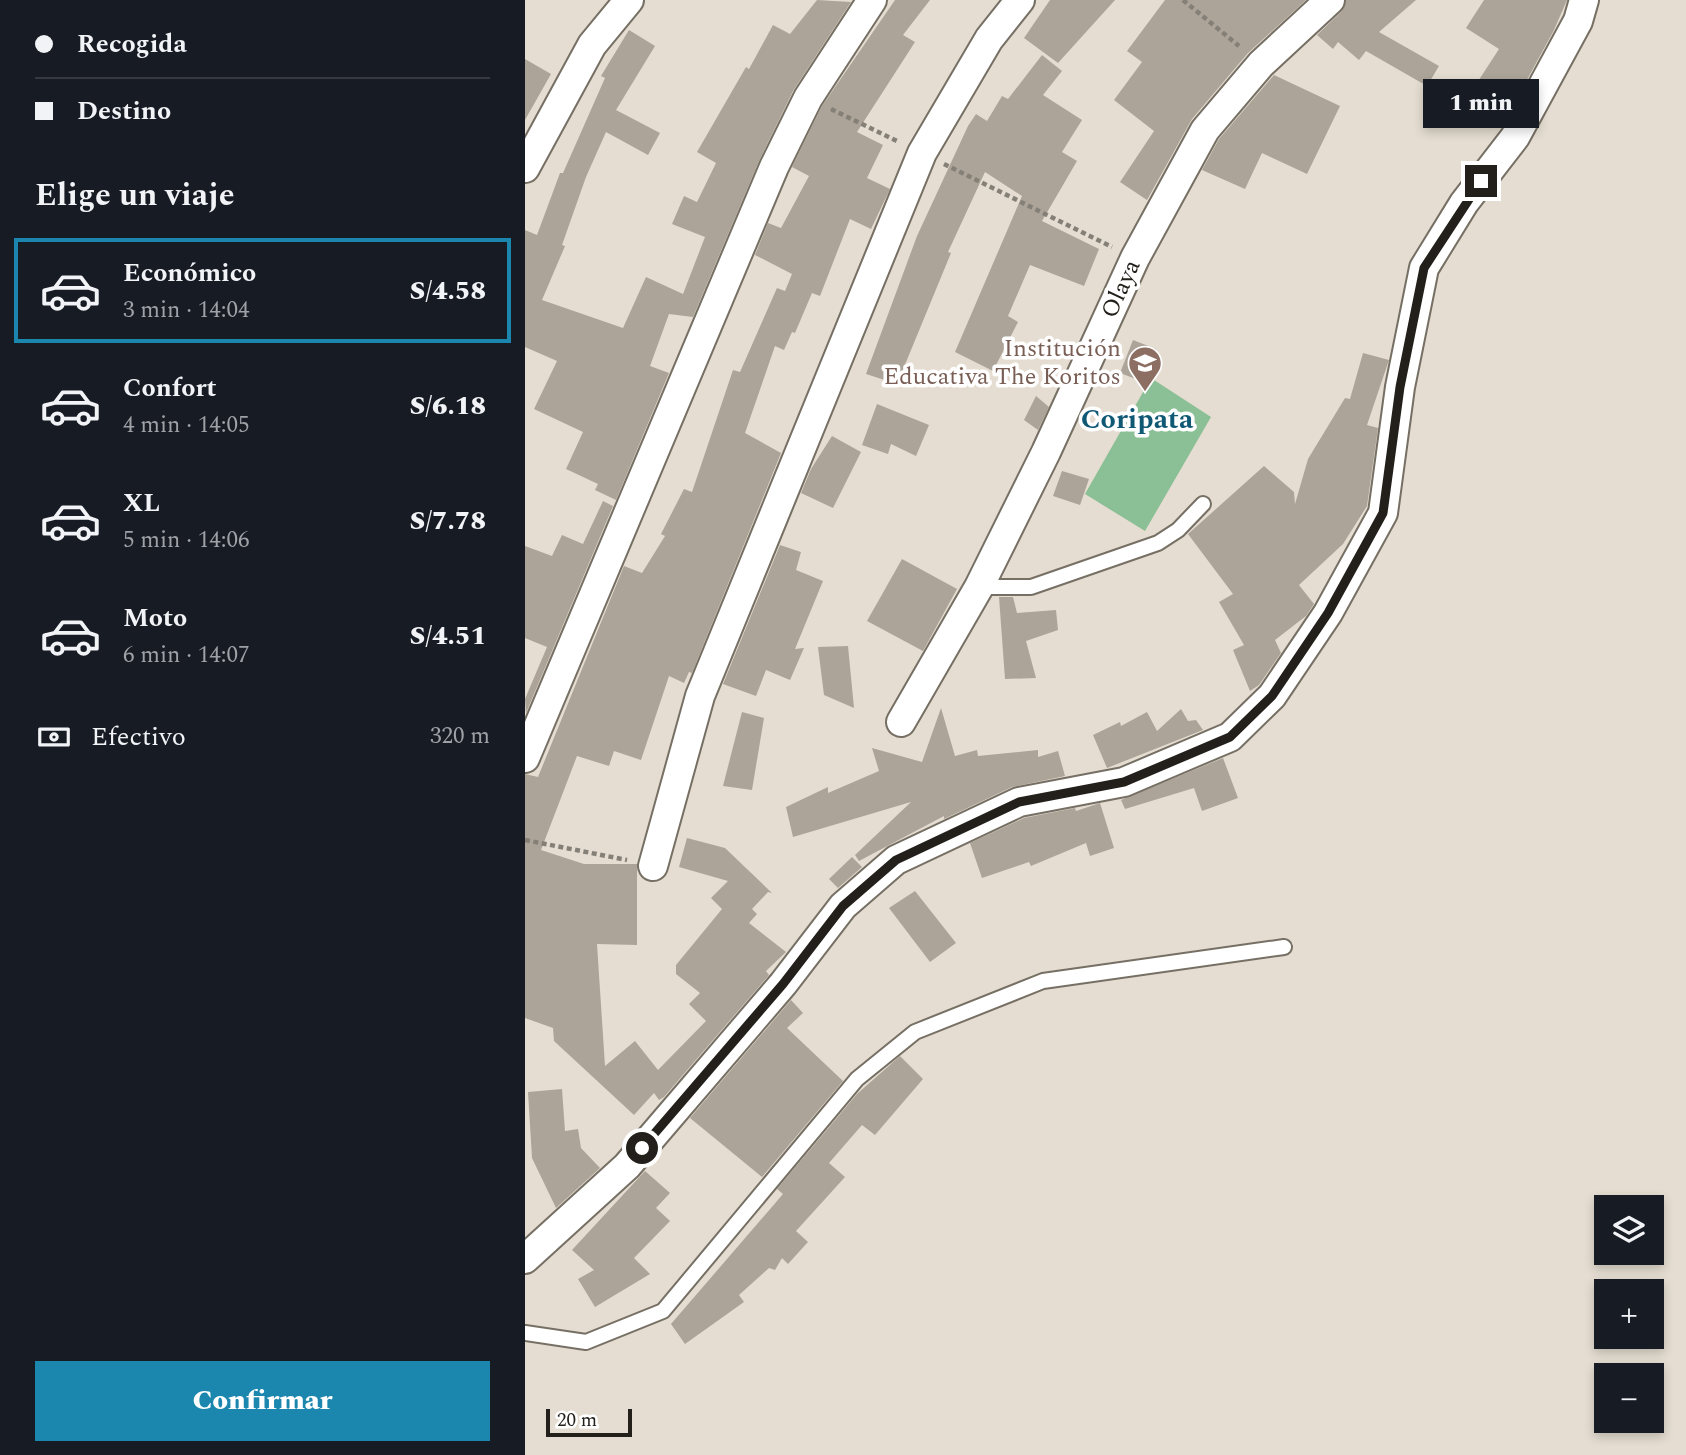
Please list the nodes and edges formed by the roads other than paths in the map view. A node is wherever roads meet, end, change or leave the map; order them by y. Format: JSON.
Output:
{"nodes":[{"id":1,"x":629,"y":0,"type":"edge"},
{"id":2,"x":872,"y":0,"type":"edge"},
{"id":3,"x":1020,"y":0,"type":"edge"},
{"id":4,"x":1329,"y":0,"type":"edge"},
{"id":5,"x":1584,"y":0,"type":"edge"},
{"id":6,"x":525,"y":168,"type":"edge"},
{"id":7,"x":1203,"y":504,"type":"dead end"},
{"id":8,"x":979,"y":587,"type":"junction"},
{"id":9,"x":901,"y":722,"type":"dead end"},
{"id":10,"x":525,"y":758,"type":"edge"},
{"id":11,"x":653,"y":866,"type":"road end"},
{"id":12,"x":1284,"y":947,"type":"dead end"},
{"id":13,"x":525,"y":1259,"type":"edge"},
{"id":14,"x":525,"y":1332,"type":"edge"}],
"edges":[{"from":1,"to":6,"type":"street"},
{"from":2,"to":10,"type":"street"},
{"from":3,"to":11,"type":"street"},
{"from":4,"to":8,"type":"street","name":"Olaya"},
{"from":5,"to":13,"type":"street"},
{"from":7,"to":8,"type":"lane"},
{"from":8,"to":9,"type":"street","name":"Olaya"},
{"from":12,"to":14,"type":"lane"}]}
